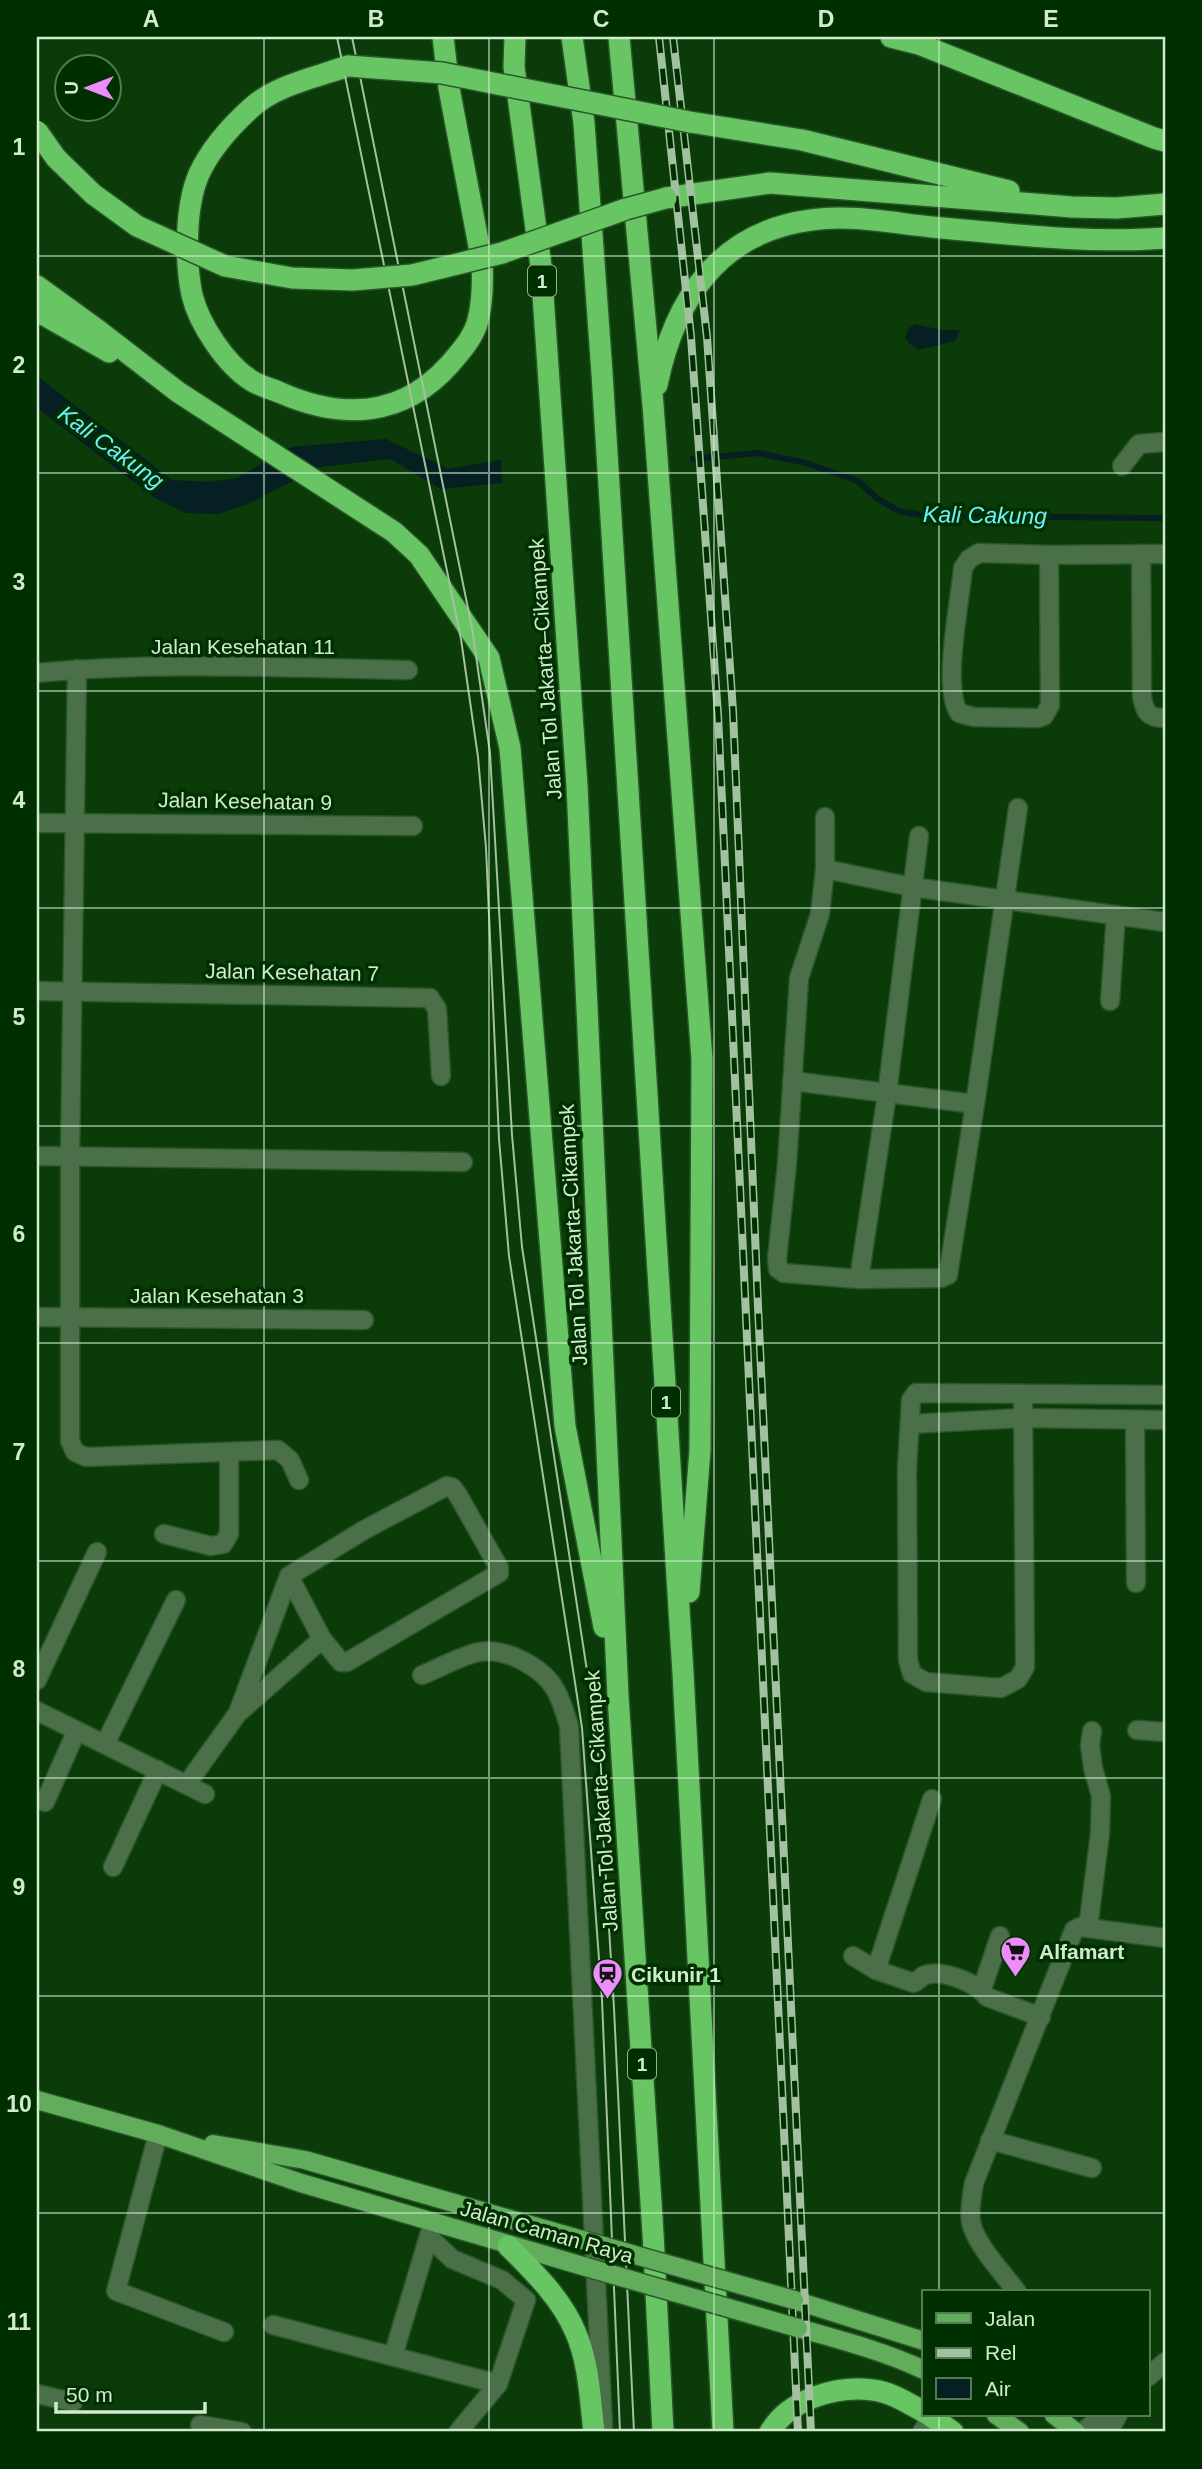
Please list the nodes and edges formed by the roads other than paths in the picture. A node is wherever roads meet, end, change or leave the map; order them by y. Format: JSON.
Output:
{"nodes":[{"id":1,"x":443,"y":37,"type":"edge"},
{"id":2,"x":504,"y":37,"type":"edge"},
{"id":3,"x":515,"y":37,"type":"edge"},
{"id":4,"x":619,"y":37,"type":"edge"},
{"id":5,"x":891,"y":37,"type":"edge"},
{"id":6,"x":573,"y":38,"type":"edge"},
{"id":7,"x":514,"y":67,"type":"junction"},
{"id":8,"x":37,"y":131,"type":"edge"},
{"id":9,"x":1165,"y":141,"type":"edge"},
{"id":10,"x":1165,"y":204,"type":"edge"},
{"id":11,"x":1072,"y":206,"type":"junction"},
{"id":12,"x":1165,"y":238,"type":"edge"},
{"id":13,"x":37,"y":286,"type":"edge"},
{"id":14,"x":37,"y":311,"type":"edge"},
{"id":15,"x":174,"y":390,"type":"junction"},
{"id":16,"x":653,"y":405,"type":"junction"},
{"id":17,"x":1165,"y":442,"type":"edge"},
{"id":18,"x":1122,"y":466,"type":"dead end"},
{"id":19,"x":1141,"y":554,"type":"junction"},
{"id":20,"x":1165,"y":554,"type":"edge"},
{"id":21,"x":1049,"y":555,"type":"junction"},
{"id":22,"x":77,"y":669,"type":"junction"},
{"id":23,"x":408,"y":670,"type":"dead end"},
{"id":24,"x":37,"y":673,"type":"edge"},
{"id":25,"x":1165,"y":718,"type":"edge"},
{"id":26,"x":1018,"y":808,"type":"dead end"},
{"id":27,"x":825,"y":817,"type":"dead end"},
{"id":28,"x":76,"y":822,"type":"junction"},
{"id":29,"x":37,"y":823,"type":"edge"},
{"id":30,"x":413,"y":826,"type":"dead end"},
{"id":31,"x":919,"y":836,"type":"dead end"},
{"id":32,"x":825,"y":869,"type":"junction"},
{"id":33,"x":912,"y":887,"type":"junction"},
{"id":34,"x":1004,"y":899,"type":"junction"},
{"id":35,"x":1116,"y":915,"type":"junction"},
{"id":36,"x":1165,"y":922,"type":"edge"},
{"id":37,"x":37,"y":991,"type":"edge"},
{"id":38,"x":73,"y":991,"type":"junction"},
{"id":39,"x":1110,"y":1002,"type":"dead end"},
{"id":40,"x":441,"y":1076,"type":"dead end"},
{"id":41,"x":792,"y":1081,"type":"junction"},
{"id":42,"x":887,"y":1094,"type":"junction"},
{"id":43,"x":975,"y":1104,"type":"junction"},
{"id":44,"x":37,"y":1156,"type":"edge"},
{"id":45,"x":70,"y":1156,"type":"junction"},
{"id":46,"x":463,"y":1162,"type":"dead end"},
{"id":47,"x":859,"y":1279,"type":"junction"},
{"id":48,"x":37,"y":1317,"type":"edge"},
{"id":49,"x":69,"y":1317,"type":"junction"},
{"id":50,"x":364,"y":1320,"type":"dead end"},
{"id":51,"x":1023,"y":1395,"type":"junction"},
{"id":52,"x":1165,"y":1395,"type":"edge"},
{"id":53,"x":1024,"y":1418,"type":"junction"},
{"id":54,"x":1135,"y":1420,"type":"junction"},
{"id":55,"x":1165,"y":1420,"type":"edge"},
{"id":56,"x":910,"y":1424,"type":"junction"},
{"id":57,"x":229,"y":1451,"type":"junction"},
{"id":58,"x":299,"y":1480,"type":"dead end"},
{"id":59,"x":164,"y":1534,"type":"dead end"},
{"id":60,"x":97,"y":1552,"type":"dead end"},
{"id":61,"x":289,"y":1576,"type":"junction"},
{"id":62,"x":1136,"y":1583,"type":"dead end"},
{"id":63,"x":176,"y":1600,"type":"dead end"},
{"id":64,"x":322,"y":1639,"type":"junction"},
{"id":65,"x":683,"y":1673,"type":"junction"},
{"id":66,"x":422,"y":1675,"type":"dead end"},
{"id":67,"x":37,"y":1680,"type":"edge"},
{"id":68,"x":618,"y":1696,"type":"junction"},
{"id":69,"x":37,"y":1711,"type":"edge"},
{"id":70,"x":238,"y":1713,"type":"junction"},
{"id":71,"x":1137,"y":1730,"type":"dead end"},
{"id":72,"x":1092,"y":1731,"type":"dead end"},
{"id":73,"x":76,"y":1732,"type":"junction"},
{"id":74,"x":1165,"y":1732,"type":"edge"},
{"id":75,"x":105,"y":1744,"type":"junction"},
{"id":76,"x":158,"y":1770,"type":"junction"},
{"id":77,"x":187,"y":1784,"type":"junction"},
{"id":78,"x":205,"y":1794,"type":"dead end"},
{"id":79,"x":932,"y":1799,"type":"dead end"},
{"id":80,"x":45,"y":1802,"type":"dead end"},
{"id":81,"x":113,"y":1867,"type":"dead end"},
{"id":82,"x":1088,"y":1928,"type":"junction"},
{"id":83,"x":1000,"y":1936,"type":"dead end"},
{"id":84,"x":1165,"y":1938,"type":"edge"},
{"id":85,"x":853,"y":1956,"type":"dead end"},
{"id":86,"x":876,"y":1970,"type":"junction"},
{"id":87,"x":982,"y":1989,"type":"junction"},
{"id":88,"x":1041,"y":2017,"type":"junction"},
{"id":89,"x":37,"y":2100,"type":"edge"},
{"id":90,"x":158,"y":2134,"type":"junction"},
{"id":91,"x":990,"y":2140,"type":"junction"},
{"id":92,"x":305,"y":2160,"type":"junction"},
{"id":93,"x":1092,"y":2168,"type":"dead end"},
{"id":94,"x":301,"y":2183,"type":"junction"},
{"id":95,"x":431,"y":2230,"type":"junction"},
{"id":96,"x":508,"y":2246,"type":"junction"},
{"id":97,"x":1016,"y":2290,"type":"edge"},
{"id":98,"x":273,"y":2325,"type":"dead end"},
{"id":99,"x":224,"y":2332,"type":"dead end"},
{"id":100,"x":922,"y":2340,"type":"edge"},
{"id":101,"x":393,"y":2356,"type":"junction"},
{"id":102,"x":922,"y":2369,"type":"edge"},
{"id":103,"x":498,"y":2384,"type":"junction"},
{"id":104,"x":37,"y":2394,"type":"edge"},
{"id":105,"x":73,"y":2402,"type":"dead end"},
{"id":106,"x":922,"y":2415,"type":"edge"},
{"id":107,"x":997,"y":2416,"type":"edge"},
{"id":108,"x":1056,"y":2416,"type":"edge"},
{"id":109,"x":1102,"y":2416,"type":"edge"},
{"id":110,"x":1117,"y":2416,"type":"edge"},
{"id":111,"x":927,"y":2419,"type":"edge"},
{"id":112,"x":200,"y":2425,"type":"dead end"},
{"id":113,"x":242,"y":2432,"type":"edge"},
{"id":114,"x":458,"y":2432,"type":"edge"},
{"id":115,"x":594,"y":2432,"type":"edge"},
{"id":116,"x":603,"y":2432,"type":"edge"},
{"id":117,"x":663,"y":2432,"type":"edge"},
{"id":118,"x":723,"y":2432,"type":"edge"},
{"id":119,"x":770,"y":2432,"type":"edge"},
{"id":120,"x":953,"y":2432,"type":"edge"},
{"id":121,"x":1020,"y":2432,"type":"edge"},
{"id":122,"x":1080,"y":2432,"type":"edge"},
{"id":123,"x":1108,"y":2432,"type":"edge"}],
"edges":[{"from":1,"to":11,"type":"highway","bridge":true},
{"from":2,"to":7,"type":"highway"},
{"from":3,"to":7,"type":"highway","name":"Jalan Tol Jakarta–Cikampek","number":"1"},
{"from":4,"to":16,"type":"highway"},
{"from":5,"to":9,"type":"highway"},
{"from":6,"to":65,"type":"highway","number":"1"},
{"from":7,"to":68,"type":"highway","name":"Jalan Tol Jakarta–Cikampek","number":"1"},
{"from":8,"to":11,"type":"highway","bridge":true},
{"from":10,"to":11,"type":"highway"},
{"from":12,"to":16,"type":"highway"},
{"from":13,"to":15,"type":"highway"},
{"from":14,"to":15,"type":"highway"},
{"from":15,"to":68,"type":"highway"},
{"from":16,"to":65,"type":"highway"},
{"from":17,"to":18,"type":"street"},
{"from":19,"to":20,"type":"street"},
{"from":19,"to":21,"type":"street"},
{"from":19,"to":25,"type":"street"},
{"from":21,"to":21,"type":"street"},
{"from":22,"to":23,"type":"street","name":"Jalan Kesehatan 11"},
{"from":22,"to":24,"type":"street","name":"Jalan Kesehatan 11"},
{"from":22,"to":28,"type":"street"},
{"from":26,"to":34,"type":"street"},
{"from":27,"to":32,"type":"street"},
{"from":28,"to":29,"type":"street","name":"Jalan Kesehatan 9"},
{"from":28,"to":30,"type":"street","name":"Jalan Kesehatan 9"},
{"from":28,"to":38,"type":"street"},
{"from":31,"to":33,"type":"street"},
{"from":32,"to":33,"type":"street"},
{"from":32,"to":41,"type":"street"},
{"from":33,"to":34,"type":"street"},
{"from":33,"to":42,"type":"street"},
{"from":34,"to":35,"type":"street"},
{"from":34,"to":43,"type":"street"},
{"from":35,"to":36,"type":"street"},
{"from":35,"to":39,"type":"street"},
{"from":37,"to":38,"type":"street"},
{"from":38,"to":40,"type":"street","name":"Jalan Kesehatan 7"},
{"from":38,"to":45,"type":"street"},
{"from":41,"to":42,"type":"street"},
{"from":41,"to":47,"type":"street"},
{"from":42,"to":43,"type":"street"},
{"from":42,"to":47,"type":"street"},
{"from":43,"to":47,"type":"street"},
{"from":44,"to":45,"type":"street"},
{"from":45,"to":46,"type":"street"},
{"from":45,"to":49,"type":"street"},
{"from":48,"to":49,"type":"street","name":"Jalan Kesehatan 3"},
{"from":49,"to":50,"type":"street","name":"Jalan Kesehatan 3"},
{"from":49,"to":57,"type":"street"},
{"from":51,"to":52,"type":"street"},
{"from":51,"to":53,"type":"street"},
{"from":51,"to":56,"type":"street"},
{"from":53,"to":54,"type":"street"},
{"from":53,"to":56,"type":"street"},
{"from":53,"to":56,"type":"street"},
{"from":54,"to":55,"type":"street"},
{"from":54,"to":62,"type":"street"},
{"from":57,"to":58,"type":"street"},
{"from":57,"to":59,"type":"street"},
{"from":60,"to":67,"type":"street"},
{"from":61,"to":64,"type":"street"},
{"from":61,"to":64,"type":"street"},
{"from":61,"to":70,"type":"street"},
{"from":63,"to":75,"type":"street"},
{"from":64,"to":70,"type":"street"},
{"from":65,"to":118,"type":"highway","number":"1"},
{"from":66,"to":116,"type":"street"},
{"from":68,"to":117,"type":"highway","name":"Jalan Tol Jakarta–Cikampek","number":"1"},
{"from":69,"to":73,"type":"street"},
{"from":70,"to":77,"type":"street"},
{"from":71,"to":74,"type":"street"},
{"from":72,"to":82,"type":"street"},
{"from":73,"to":75,"type":"street"},
{"from":73,"to":80,"type":"street"},
{"from":75,"to":76,"type":"street"},
{"from":76,"to":77,"type":"street"},
{"from":76,"to":81,"type":"street"},
{"from":77,"to":78,"type":"street"},
{"from":79,"to":86,"type":"street"},
{"from":82,"to":84,"type":"street"},
{"from":82,"to":88,"type":"street"},
{"from":83,"to":87,"type":"street"},
{"from":85,"to":86,"type":"street"},
{"from":86,"to":87,"type":"street"},
{"from":87,"to":88,"type":"street"},
{"from":88,"to":91,"type":"street"},
{"from":89,"to":90,"type":"main road","name":"Jalan Caman Raya"},
{"from":90,"to":92,"type":"main road","name":"Jalan Caman Raya"},
{"from":90,"to":94,"type":"main road","name":"Jalan Caman Raya"},
{"from":90,"to":99,"type":"street"},
{"from":91,"to":93,"type":"street"},
{"from":91,"to":97,"type":"street"},
{"from":92,"to":94,"type":"main road"},
{"from":92,"to":100,"type":"main road","name":"Jalan Caman Raya","bridge":true},
{"from":94,"to":95,"type":"main road","name":"Jalan Caman Raya"},
{"from":95,"to":96,"type":"main road","name":"Jalan Caman Raya"},
{"from":95,"to":101,"type":"street"},
{"from":95,"to":103,"type":"street"},
{"from":96,"to":102,"type":"main road","name":"Jalan Caman Raya","bridge":true},
{"from":96,"to":115,"type":"highway"},
{"from":98,"to":101,"type":"street"},
{"from":101,"to":103,"type":"street"},
{"from":103,"to":114,"type":"street"},
{"from":104,"to":105,"type":"street"},
{"from":106,"to":119,"type":"highway"},
{"from":107,"to":121,"type":"main road"},
{"from":108,"to":122,"type":"main road"},
{"from":109,"to":122,"type":"street"},
{"from":110,"to":123,"type":"street"},
{"from":111,"to":120,"type":"highway"},
{"from":112,"to":113,"type":"street"}]}
